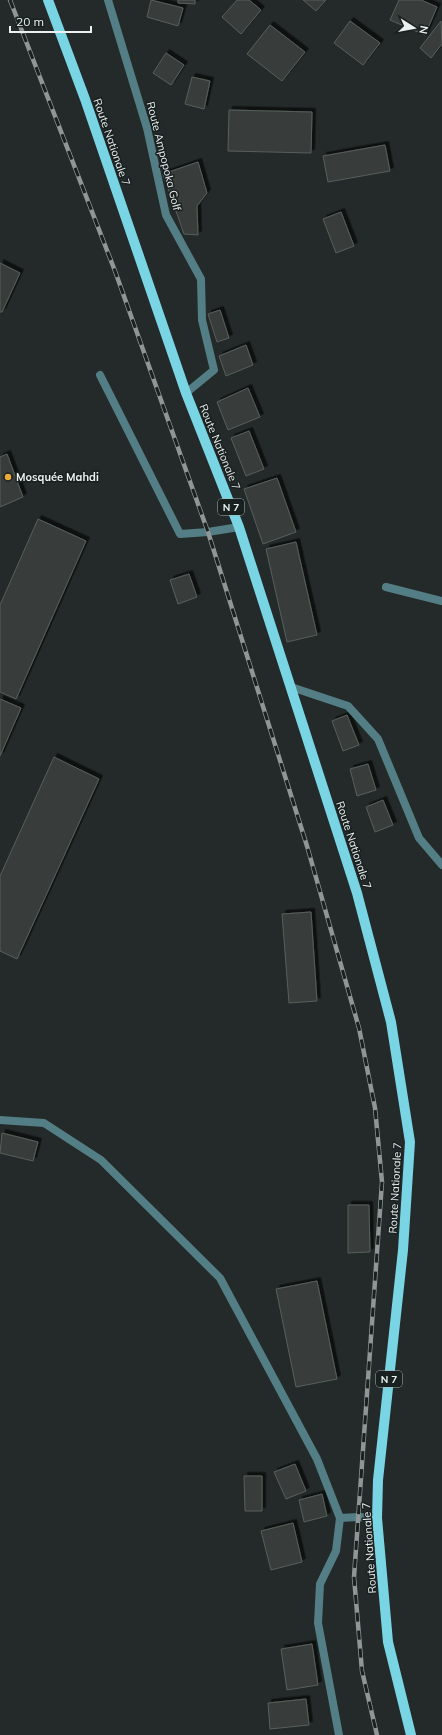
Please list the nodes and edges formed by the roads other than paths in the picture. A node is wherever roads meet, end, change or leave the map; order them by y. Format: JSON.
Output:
{"nodes":[{"id":1,"x":48,"y":0,"type":"edge"},
{"id":2,"x":108,"y":0,"type":"edge"},
{"id":3,"x":100,"y":375,"type":"dead end"},
{"id":4,"x":186,"y":393,"type":"junction"},
{"id":5,"x":239,"y":527,"type":"junction"},
{"id":6,"x":386,"y":587,"type":"dead end"},
{"id":7,"x":442,"y":601,"type":"edge"},
{"id":8,"x":291,"y":687,"type":"junction"},
{"id":9,"x":442,"y":865,"type":"edge"},
{"id":10,"x":0,"y":1120,"type":"edge"},
{"id":11,"x":340,"y":1518,"type":"junction"},
{"id":12,"x":377,"y":1518,"type":"junction"},
{"id":13,"x":339,"y":1735,"type":"edge"},
{"id":14,"x":411,"y":1735,"type":"edge"}],
"edges":[{"from":1,"to":4,"type":"main road","name":"Route Nationale 7","number":"N 7"},
{"from":2,"to":4,"type":"street","name":"Route Ampopoka Golf"},
{"from":3,"to":5,"type":"street"},
{"from":4,"to":5,"type":"main road","name":"Route Nationale 7","number":"N 7"},
{"from":5,"to":8,"type":"main road","name":"Route Nationale 7","number":"N 7"},
{"from":6,"to":7,"type":"street"},
{"from":8,"to":9,"type":"street"},
{"from":8,"to":12,"type":"main road","name":"Route Nationale 7","number":"N 7"},
{"from":10,"to":11,"type":"street"},
{"from":11,"to":12,"type":"street"},
{"from":11,"to":13,"type":"street"},
{"from":12,"to":14,"type":"main road","name":"Route Nationale 7","number":"N 7"}]}
